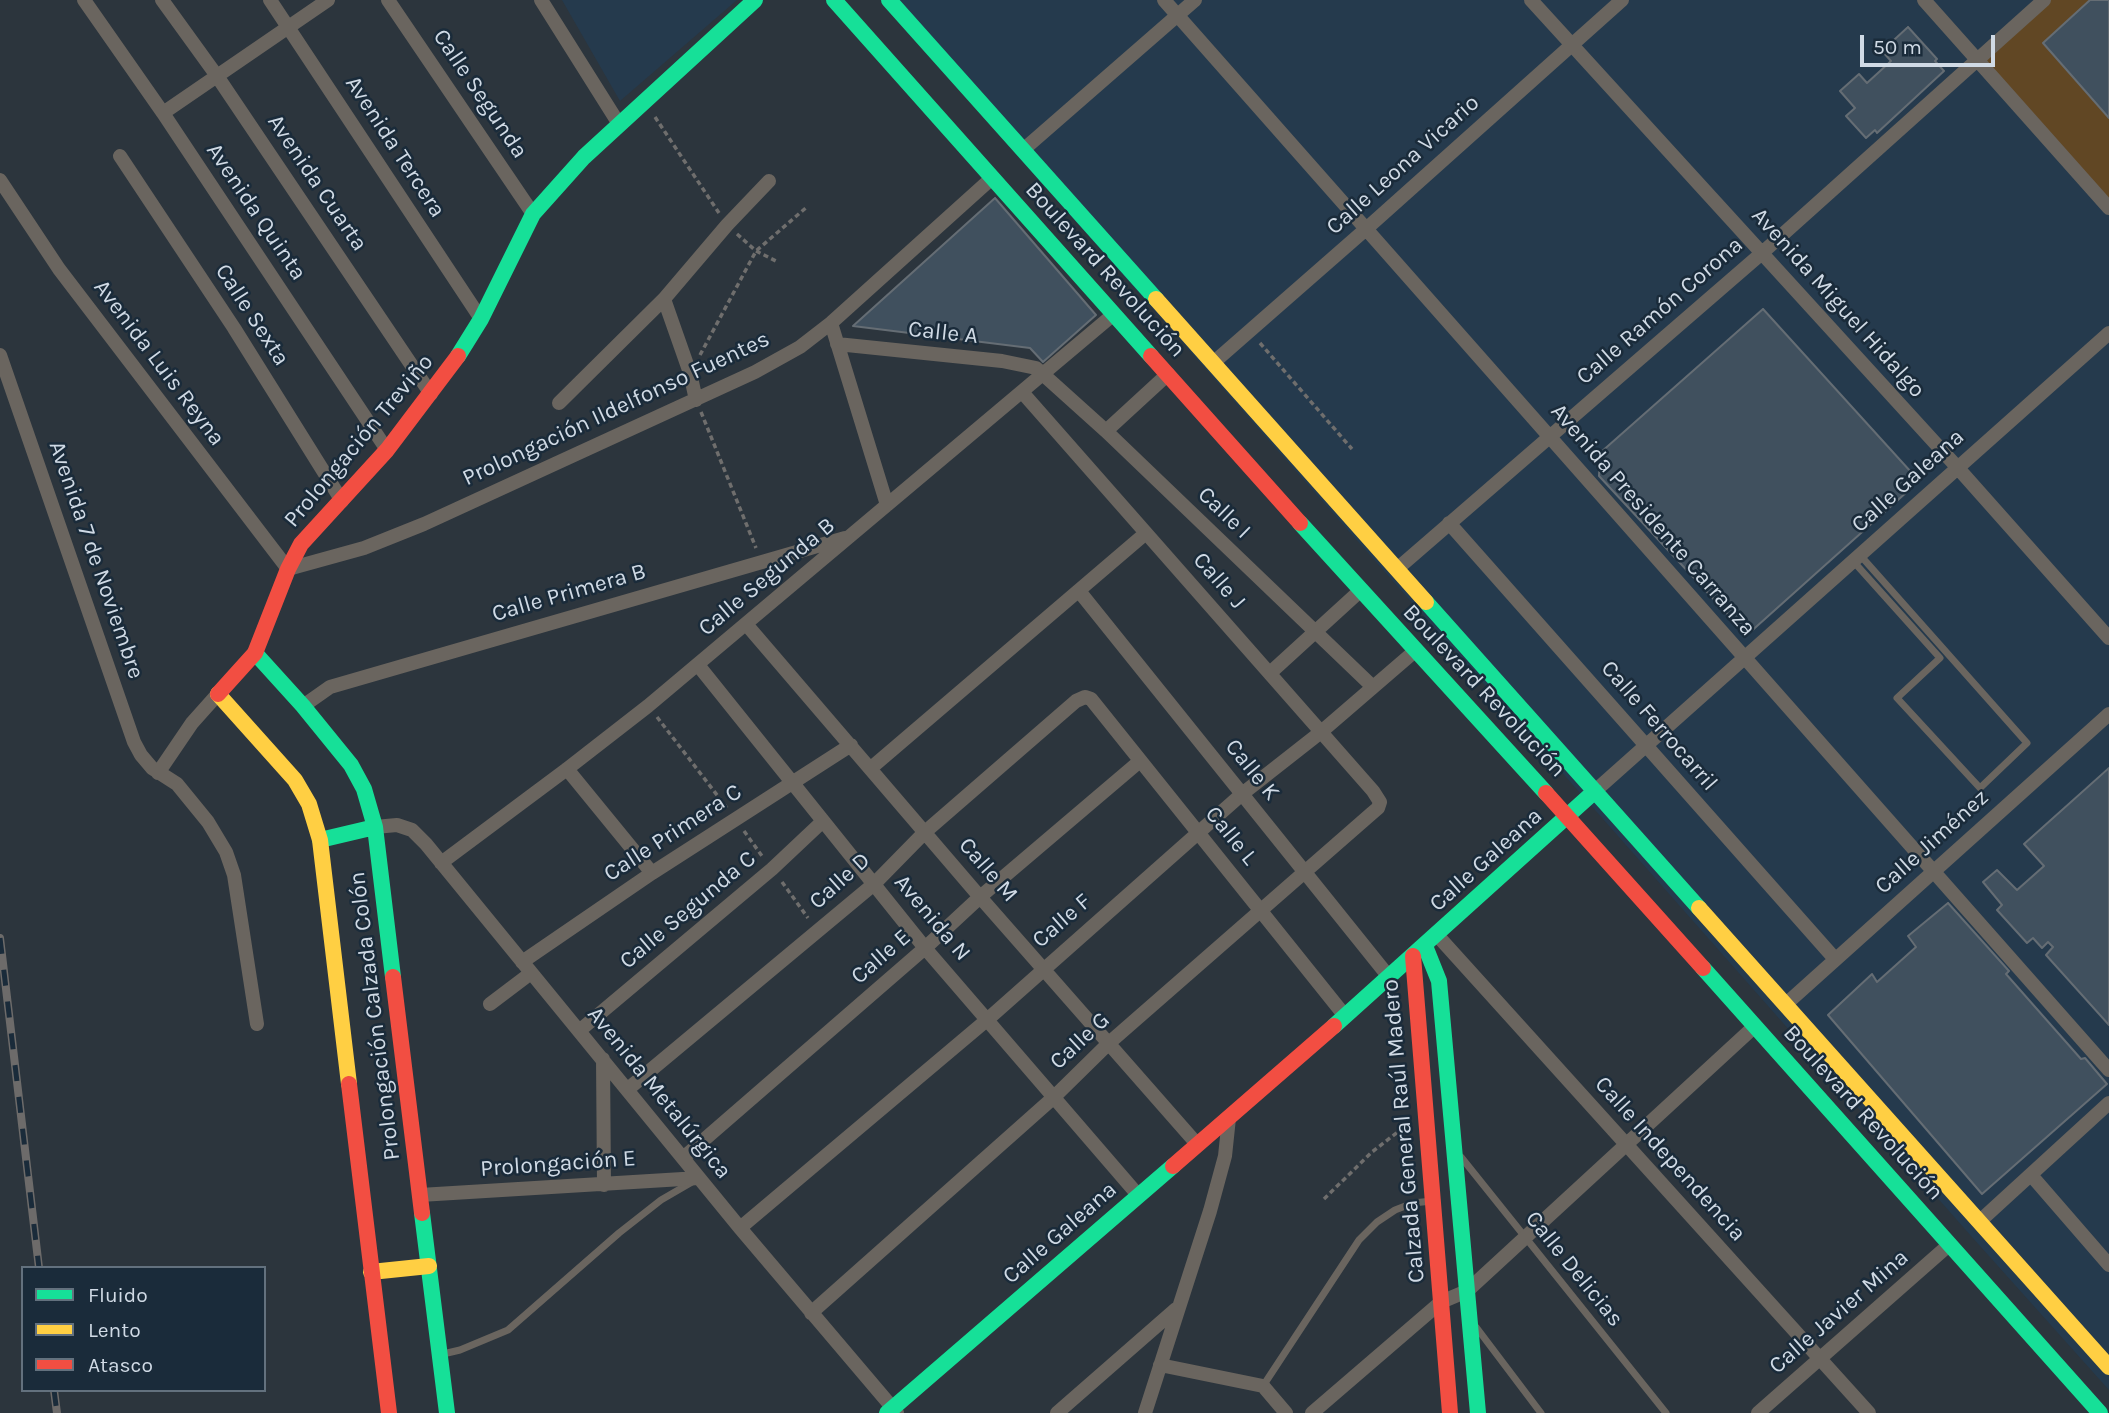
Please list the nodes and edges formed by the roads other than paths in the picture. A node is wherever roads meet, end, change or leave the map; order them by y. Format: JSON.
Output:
{"nodes":[{"id":1,"x":84,"y":0,"type":"edge"},
{"id":2,"x":162,"y":0,"type":"edge"},
{"id":3,"x":270,"y":0,"type":"edge"},
{"id":4,"x":328,"y":0,"type":"edge"},
{"id":5,"x":388,"y":0,"type":"edge"},
{"id":6,"x":541,"y":0,"type":"edge"},
{"id":7,"x":755,"y":0,"type":"edge"},
{"id":8,"x":834,"y":0,"type":"edge"},
{"id":9,"x":889,"y":0,"type":"edge"},
{"id":10,"x":1164,"y":0,"type":"edge"},
{"id":11,"x":1195,"y":0,"type":"edge"},
{"id":12,"x":1531,"y":0,"type":"edge"},
{"id":13,"x":1622,"y":0,"type":"edge"},
{"id":14,"x":1924,"y":0,"type":"edge"},
{"id":15,"x":2044,"y":0,"type":"edge"},
{"id":16,"x":1178,"y":16,"type":"junction"},
{"id":17,"x":289,"y":27,"type":"junction"},
{"id":18,"x":1570,"y":46,"type":"junction"},
{"id":19,"x":1976,"y":59,"type":"junction"},
{"id":20,"x":217,"y":76,"type":"junction"},
{"id":21,"x":163,"y":113,"type":"junction"},
{"id":22,"x":620,"y":124,"type":"junction"},
{"id":23,"x":1023,"y":150,"type":"junction"},
{"id":24,"x":120,"y":156,"type":"dead end"},
{"id":25,"x":992,"y":178,"type":"junction"},
{"id":26,"x":0,"y":180,"type":"edge"},
{"id":27,"x":769,"y":181,"type":"dead end"},
{"id":28,"x":2109,"y":208,"type":"edge"},
{"id":29,"x":533,"y":214,"type":"junction"},
{"id":30,"x":1366,"y":229,"type":"junction"},
{"id":31,"x":1762,"y":253,"type":"junction"},
{"id":32,"x":664,"y":299,"type":"junction"},
{"id":33,"x":1114,"y":314,"type":"junction"},
{"id":34,"x":481,"y":319,"type":"junction"},
{"id":35,"x":831,"y":323,"type":"junction"},
{"id":36,"x":2109,"y":333,"type":"edge"},
{"id":37,"x":837,"y":344,"type":"junction"},
{"id":38,"x":0,"y":355,"type":"edge"},
{"id":39,"x":1213,"y":363,"type":"junction"},
{"id":40,"x":1042,"y":374,"type":"junction"},
{"id":41,"x":1168,"y":374,"type":"junction"},
{"id":42,"x":1022,"y":392,"type":"junction"},
{"id":43,"x":431,"y":394,"type":"junction"},
{"id":44,"x":696,"y":400,"type":"junction"},
{"id":45,"x":559,"y":403,"type":"dead end"},
{"id":46,"x":1106,"y":431,"type":"junction"},
{"id":47,"x":1550,"y":437,"type":"junction"},
{"id":48,"x":387,"y":450,"type":"junction"},
{"id":49,"x":1957,"y":467,"type":"junction"},
{"id":50,"x":342,"y":501,"type":"junction"},
{"id":51,"x":887,"y":505,"type":"junction"},
{"id":52,"x":1449,"y":523,"type":"junction"},
{"id":53,"x":1146,"y":533,"type":"junction"},
{"id":54,"x":852,"y":535,"type":"junction"},
{"id":55,"x":1856,"y":558,"type":"junction"},
{"id":56,"x":288,"y":569,"type":"junction"},
{"id":57,"x":1397,"y":569,"type":"junction"},
{"id":58,"x":1361,"y":590,"type":"junction"},
{"id":59,"x":1079,"y":591,"type":"junction"},
{"id":60,"x":747,"y":624,"type":"junction"},
{"id":61,"x":1315,"y":632,"type":"junction"},
{"id":62,"x":2109,"y":638,"type":"edge"},
{"id":63,"x":1415,"y":651,"type":"junction"},
{"id":64,"x":255,"y":653,"type":"junction"},
{"id":65,"x":1744,"y":657,"type":"junction"},
{"id":66,"x":698,"y":665,"type":"junction"},
{"id":67,"x":1270,"y":673,"type":"junction"},
{"id":68,"x":1373,"y":687,"type":"junction"},
{"id":69,"x":217,"y":695,"type":"junction"},
{"id":70,"x":1076,"y":701,"type":"joint"},
{"id":71,"x":303,"y":706,"type":"junction"},
{"id":72,"x":2109,"y":714,"type":"edge"},
{"id":73,"x":1321,"y":732,"type":"junction"},
{"id":74,"x":850,"y":744,"type":"junction"},
{"id":75,"x":1646,"y":745,"type":"junction"},
{"id":76,"x":1140,"y":761,"type":"junction"},
{"id":77,"x":871,"y":768,"type":"junction"},
{"id":78,"x":567,"y":769,"type":"junction"},
{"id":79,"x":159,"y":773,"type":"junction"},
{"id":80,"x":792,"y":782,"type":"junction"},
{"id":81,"x":1595,"y":790,"type":"junction"},
{"id":82,"x":1242,"y":794,"type":"junction"},
{"id":83,"x":1380,"y":802,"type":"joint"},
{"id":84,"x":1567,"y":816,"type":"junction"},
{"id":85,"x":823,"y":821,"type":"junction"},
{"id":86,"x":375,"y":827,"type":"junction"},
{"id":87,"x":925,"y":832,"type":"junction"},
{"id":88,"x":1199,"y":832,"type":"junction"},
{"id":89,"x":320,"y":840,"type":"junction"},
{"id":90,"x":441,"y":863,"type":"junction"},
{"id":91,"x":1933,"y":871,"type":"junction"},
{"id":92,"x":652,"y":873,"type":"junction"},
{"id":93,"x":1305,"y":873,"type":"junction"},
{"id":94,"x":874,"y":884,"type":"junction"},
{"id":95,"x":980,"y":897,"type":"junction"},
{"id":96,"x":1262,"y":912,"type":"junction"},
{"id":97,"x":1425,"y":946,"type":"junction"},
{"id":98,"x":925,"y":948,"type":"junction"},
{"id":99,"x":1835,"y":959,"type":"junction"},
{"id":100,"x":1044,"y":967,"type":"junction"},
{"id":101,"x":526,"y":968,"type":"junction"},
{"id":102,"x":1389,"y":977,"type":"junction"},
{"id":103,"x":491,"y":1004,"type":"dead end"},
{"id":104,"x":1786,"y":1004,"type":"junction"},
{"id":105,"x":1345,"y":1016,"type":"junction"},
{"id":106,"x":988,"y":1019,"type":"junction"},
{"id":107,"x":257,"y":1024,"type":"dead end"},
{"id":108,"x":1755,"y":1026,"type":"junction"},
{"id":109,"x":579,"y":1031,"type":"junction"},
{"id":110,"x":1110,"y":1043,"type":"junction"},
{"id":111,"x":603,"y":1059,"type":"junction"},
{"id":112,"x":2109,"y":1070,"type":"edge"},
{"id":113,"x":628,"y":1089,"type":"junction"},
{"id":114,"x":1053,"y":1098,"type":"junction"},
{"id":115,"x":2109,"y":1103,"type":"edge"},
{"id":116,"x":1229,"y":1118,"type":"junction"},
{"id":117,"x":1197,"y":1144,"type":"junction"},
{"id":118,"x":1626,"y":1144,"type":"junction"},
{"id":119,"x":1454,"y":1147,"type":"junction"},
{"id":120,"x":683,"y":1158,"type":"junction"},
{"id":121,"x":2031,"y":1175,"type":"junction"},
{"id":122,"x":699,"y":1178,"type":"junction"},
{"id":123,"x":604,"y":1185,"type":"junction"},
{"id":124,"x":420,"y":1195,"type":"junction"},
{"id":125,"x":1138,"y":1195,"type":"junction"},
{"id":126,"x":1433,"y":1201,"type":"junction"},
{"id":127,"x":1980,"y":1221,"type":"junction"},
{"id":128,"x":740,"y":1228,"type":"junction"},
{"id":129,"x":1524,"y":1238,"type":"junction"},
{"id":130,"x":1950,"y":1244,"type":"junction"},
{"id":131,"x":2109,"y":1265,"type":"edge"},
{"id":132,"x":429,"y":1266,"type":"junction"},
{"id":133,"x":370,"y":1272,"type":"junction"},
{"id":134,"x":1467,"y":1291,"type":"junction"},
{"id":135,"x":1441,"y":1302,"type":"junction"},
{"id":136,"x":1177,"y":1308,"type":"junction"},
{"id":137,"x":811,"y":1313,"type":"junction"},
{"id":138,"x":1469,"y":1318,"type":"junction"},
{"id":139,"x":440,"y":1355,"type":"junction"},
{"id":140,"x":1819,"y":1359,"type":"junction"},
{"id":141,"x":1160,"y":1365,"type":"junction"},
{"id":142,"x":2109,"y":1367,"type":"edge"},
{"id":143,"x":1263,"y":1386,"type":"junction"},
{"id":144,"x":892,"y":1411,"type":"edge"},
{"id":145,"x":1316,"y":1411,"type":"edge"},
{"id":146,"x":389,"y":1413,"type":"edge"},
{"id":147,"x":447,"y":1413,"type":"edge"},
{"id":148,"x":1057,"y":1413,"type":"edge"},
{"id":149,"x":1145,"y":1413,"type":"edge"},
{"id":150,"x":1286,"y":1413,"type":"edge"},
{"id":151,"x":1451,"y":1413,"type":"edge"},
{"id":152,"x":1478,"y":1413,"type":"edge"},
{"id":153,"x":1541,"y":1413,"type":"edge"},
{"id":154,"x":1666,"y":1413,"type":"edge"},
{"id":155,"x":1758,"y":1413,"type":"edge"},
{"id":156,"x":1869,"y":1413,"type":"edge"},
{"id":157,"x":2100,"y":1413,"type":"edge"}],
"edges":[{"from":1,"to":21,"type":"street","name":"Avenida Quinta"},
{"from":2,"to":20,"type":"street","name":"Avenida Cuarta"},
{"from":3,"to":17,"type":"street","name":"Avenida Tercera"},
{"from":4,"to":17,"type":"street"},
{"from":5,"to":29,"type":"street","name":"Calle Segunda"},
{"from":6,"to":22,"type":"street"},
{"from":7,"to":22,"type":"main road","name":"Prolongación Treviño"},
{"from":8,"to":25,"type":"main road","name":"Boulevard Revolución"},
{"from":9,"to":23,"type":"main road"},
{"from":10,"to":16,"type":"street","name":"Avenida Presidente Carranza"},
{"from":11,"to":16,"type":"street"},
{"from":12,"to":18,"type":"street","name":"Avenida Miguel Hidalgo"},
{"from":13,"to":18,"type":"street","name":"Calle Leona Vicario"},
{"from":14,"to":19,"type":"street"},
{"from":15,"to":19,"type":"street","name":"Calle Ramón Corona"},
{"from":16,"to":23,"type":"street"},
{"from":16,"to":30,"type":"street","name":"Avenida Presidente Carranza"},
{"from":17,"to":20,"type":"street"},
{"from":17,"to":34,"type":"street","name":"Avenida Tercera"},
{"from":18,"to":30,"type":"street","name":"Calle Leona Vicario"},
{"from":18,"to":31,"type":"street","name":"Avenida Miguel Hidalgo"},
{"from":19,"to":28,"type":"street"},
{"from":19,"to":31,"type":"street","name":"Calle Ramón Corona"},
{"from":20,"to":21,"type":"street"},
{"from":20,"to":43,"type":"street","name":"Avenida Cuarta"},
{"from":21,"to":48,"type":"street","name":"Avenida Quinta"},
{"from":22,"to":29,"type":"main road","name":"Prolongación Treviño"},
{"from":23,"to":39,"type":"main road"},
{"from":24,"to":50,"type":"street","name":"Calle Sexta"},
{"from":25,"to":33,"type":"main road","name":"Boulevard Revolución"},
{"from":25,"to":35,"type":"street","name":"Prolongación Ildelfonso Fuentes"},
{"from":26,"to":56,"type":"street","name":"Avenida Luis Reyna"},
{"from":27,"to":32,"type":"street"},
{"from":29,"to":34,"type":"main road","name":"Prolongación Treviño"},
{"from":30,"to":39,"type":"street","name":"Calle Leona Vicario"},
{"from":30,"to":47,"type":"street","name":"Avenida Presidente Carranza"},
{"from":31,"to":47,"type":"street","name":"Calle Ramón Corona"},
{"from":31,"to":49,"type":"street","name":"Avenida Miguel Hidalgo"},
{"from":32,"to":44,"type":"street"},
{"from":32,"to":45,"type":"street"},
{"from":33,"to":40,"type":"street","name":"Calle Segunda B"},
{"from":33,"to":41,"type":"main road","name":"Boulevard Revolución"},
{"from":34,"to":43,"type":"main road","name":"Prolongación Treviño"},
{"from":35,"to":37,"type":"street"},
{"from":35,"to":44,"type":"street","name":"Prolongación Ildelfonso Fuentes"},
{"from":36,"to":49,"type":"street","name":"Calle Galeana"},
{"from":37,"to":40,"type":"street","name":"Calle A"},
{"from":37,"to":51,"type":"street"},
{"from":38,"to":79,"type":"street","name":"Avenida 7 de Noviembre"},
{"from":39,"to":57,"type":"main road"},
{"from":40,"to":42,"type":"street","name":"Calle Segunda B"},
{"from":40,"to":46,"type":"street","name":"Calle I"},
{"from":41,"to":46,"type":"street"},
{"from":41,"to":58,"type":"main road","name":"Boulevard Revolución"},
{"from":42,"to":51,"type":"street","name":"Calle Segunda B"},
{"from":42,"to":53,"type":"street","name":"Calle J"},
{"from":43,"to":48,"type":"main road","name":"Prolongación Treviño"},
{"from":44,"to":56,"type":"street","name":"Prolongación Ildelfonso Fuentes"},
{"from":46,"to":61,"type":"street","name":"Calle I"},
{"from":47,"to":52,"type":"street","name":"Calle Ramón Corona"},
{"from":47,"to":65,"type":"street","name":"Avenida Presidente Carranza"},
{"from":48,"to":50,"type":"main road","name":"Prolongación Treviño"},
{"from":49,"to":55,"type":"street","name":"Calle Galeana"},
{"from":49,"to":62,"type":"street","name":"Avenida Miguel Hidalgo"},
{"from":50,"to":56,"type":"main road","name":"Prolongación Treviño"},
{"from":51,"to":54,"type":"street","name":"Calle Segunda B"},
{"from":52,"to":57,"type":"street","name":"Calle Ramón Corona"},
{"from":52,"to":75,"type":"street","name":"Calle Ferrocarril"},
{"from":53,"to":59,"type":"street"},
{"from":53,"to":67,"type":"street","name":"Calle J"},
{"from":54,"to":60,"type":"street","name":"Calle Segunda B"},
{"from":54,"to":71,"type":"street","name":"Calle Primera B"},
{"from":55,"to":55,"type":"lane"},
{"from":55,"to":65,"type":"street","name":"Calle Galeana"},
{"from":56,"to":64,"type":"main road","name":"Prolongación Treviño"},
{"from":57,"to":81,"type":"main road"},
{"from":58,"to":61,"type":"street"},
{"from":58,"to":63,"type":"main road","name":"Boulevard Revolución"},
{"from":59,"to":77,"type":"street"},
{"from":59,"to":82,"type":"street","name":"Calle K"},
{"from":60,"to":66,"type":"street","name":"Calle Segunda B"},
{"from":60,"to":74,"type":"street","name":"Calle M"},
{"from":61,"to":67,"type":"street"},
{"from":61,"to":68,"type":"street","name":"Calle I"},
{"from":63,"to":68,"type":"street","name":"Calle F"},
{"from":63,"to":84,"type":"main road","name":"Boulevard Revolución"},
{"from":64,"to":69,"type":"main road","name":"Prolongación Treviño"},
{"from":64,"to":71,"type":"main road","name":"Prolongación Calzada Colón"},
{"from":65,"to":75,"type":"street","name":"Calle Galeana"},
{"from":65,"to":91,"type":"street","name":"Avenida Presidente Carranza"},
{"from":66,"to":78,"type":"street","name":"Calle Segunda B"},
{"from":66,"to":80,"type":"street","name":"Avenida N"},
{"from":67,"to":73,"type":"street","name":"Calle J"},
{"from":68,"to":73,"type":"street","name":"Calle F"},
{"from":69,"to":79,"type":"street","name":"Prolongación Treviño"},
{"from":69,"to":89,"type":"main road","name":"Prolongación Calzada Colón"},
{"from":70,"to":76,"type":"street","name":"Calle L"},
{"from":70,"to":87,"type":"street","name":"Calle D"},
{"from":71,"to":86,"type":"main road","name":"Prolongación Calzada Colón"},
{"from":72,"to":91,"type":"street","name":"Calle Jiménez"},
{"from":73,"to":82,"type":"street","name":"Calle F"},
{"from":73,"to":83,"type":"street","name":"Calle J"},
{"from":74,"to":77,"type":"street","name":"Calle M"},
{"from":74,"to":80,"type":"street","name":"Calle Primera C"},
{"from":75,"to":81,"type":"street","name":"Calle Galeana"},
{"from":75,"to":99,"type":"street","name":"Calle Ferrocarril"},
{"from":76,"to":88,"type":"street","name":"Calle L"},
{"from":76,"to":95,"type":"street","name":"Calle E"},
{"from":77,"to":87,"type":"street","name":"Calle M"},
{"from":78,"to":90,"type":"street","name":"Calle Segunda B"},
{"from":78,"to":92,"type":"street"},
{"from":79,"to":107,"type":"street","name":"Avenida 7 de Noviembre"},
{"from":80,"to":85,"type":"street","name":"Avenida N"},
{"from":80,"to":92,"type":"street","name":"Calle Primera C"},
{"from":81,"to":84,"type":"main road","name":"Calle Galeana"},
{"from":81,"to":104,"type":"main road"},
{"from":82,"to":88,"type":"street","name":"Calle F"},
{"from":82,"to":93,"type":"street","name":"Calle K"},
{"from":83,"to":93,"type":"street","name":"Calle G"},
{"from":84,"to":97,"type":"main road","name":"Calle Galeana"},
{"from":84,"to":108,"type":"main road","name":"Boulevard Revolución"},
{"from":85,"to":94,"type":"street","name":"Avenida N"},
{"from":85,"to":109,"type":"street","name":"Calle Segunda C"},
{"from":86,"to":89,"type":"main road"},
{"from":86,"to":90,"type":"street","name":"Avenida Metalúrgica"},
{"from":86,"to":124,"type":"main road","name":"Prolongación Calzada Colón"},
{"from":87,"to":94,"type":"street","name":"Calle D"},
{"from":87,"to":95,"type":"street","name":"Calle M"},
{"from":88,"to":96,"type":"street","name":"Calle L"},
{"from":88,"to":100,"type":"street","name":"Calle F"},
{"from":89,"to":133,"type":"main road","name":"Prolongación Calzada Colón"},
{"from":90,"to":101,"type":"street","name":"Avenida Metalúrgica"},
{"from":91,"to":99,"type":"street","name":"Calle Jiménez"},
{"from":91,"to":112,"type":"street","name":"Avenida Presidente Carranza"},
{"from":92,"to":101,"type":"street","name":"Calle Primera C"},
{"from":93,"to":96,"type":"street","name":"Calle G"},
{"from":93,"to":102,"type":"street","name":"Calle K"},
{"from":94,"to":98,"type":"street","name":"Avenida N"},
{"from":94,"to":113,"type":"street","name":"Calle D"},
{"from":95,"to":98,"type":"street","name":"Calle E"},
{"from":95,"to":100,"type":"street","name":"Calle M"},
{"from":96,"to":105,"type":"street","name":"Calle L"},
{"from":96,"to":110,"type":"street","name":"Calle G"},
{"from":97,"to":102,"type":"main road","name":"Calle Galeana"},
{"from":97,"to":118,"type":"street","name":"Calle Independencia"},
{"from":97,"to":119,"type":"main road","name":"Calzada General Raúl Madero"},
{"from":97,"to":126,"type":"main road","name":"Calzada General Raúl Madero"},
{"from":98,"to":106,"type":"street","name":"Avenida N"},
{"from":98,"to":120,"type":"street","name":"Calle E"},
{"from":99,"to":104,"type":"street","name":"Calle Jiménez"},
{"from":100,"to":106,"type":"street","name":"Calle F"},
{"from":100,"to":110,"type":"street","name":"Calle M"},
{"from":101,"to":103,"type":"street","name":"Calle Primera C"},
{"from":101,"to":109,"type":"street","name":"Avenida Metalúrgica"},
{"from":102,"to":105,"type":"main road","name":"Calle Galeana"},
{"from":104,"to":127,"type":"main road"},
{"from":105,"to":116,"type":"main road","name":"Calle Galeana"},
{"from":106,"to":114,"type":"street","name":"Avenida N"},
{"from":106,"to":128,"type":"street","name":"Calle F"},
{"from":108,"to":118,"type":"street"},
{"from":108,"to":130,"type":"main road","name":"Boulevard Revolución"},
{"from":109,"to":111,"type":"street","name":"Avenida Metalúrgica"},
{"from":110,"to":114,"type":"street","name":"Calle G"},
{"from":110,"to":117,"type":"street","name":"Calle M"},
{"from":111,"to":113,"type":"street","name":"Avenida Metalúrgica"},
{"from":111,"to":123,"type":"street"},
{"from":113,"to":120,"type":"street","name":"Avenida Metalúrgica"},
{"from":114,"to":125,"type":"street","name":"Avenida N"},
{"from":114,"to":137,"type":"street","name":"Calle G"},
{"from":115,"to":121,"type":"street"},
{"from":116,"to":117,"type":"main road","name":"Calle Galeana"},
{"from":116,"to":136,"type":"street"},
{"from":117,"to":125,"type":"main road","name":"Calle Galeana"},
{"from":118,"to":129,"type":"street"},
{"from":118,"to":140,"type":"street","name":"Calle Independencia"},
{"from":119,"to":129,"type":"lane","name":"Calle Delicias"},
{"from":119,"to":134,"type":"main road","name":"Calzada General Raúl Madero"},
{"from":120,"to":122,"type":"street","name":"Avenida Metalúrgica"},
{"from":121,"to":127,"type":"street"},
{"from":121,"to":131,"type":"street"},
{"from":122,"to":123,"type":"street","name":"Prolongación E"},
{"from":122,"to":128,"type":"street","name":"Avenida Metalúrgica"},
{"from":122,"to":139,"type":"lane"},
{"from":123,"to":124,"type":"street","name":"Prolongación E"},
{"from":124,"to":132,"type":"main road","name":"Prolongación Calzada Colón"},
{"from":125,"to":144,"type":"main road","name":"Calle Galeana"},
{"from":126,"to":135,"type":"main road","name":"Calzada General Raúl Madero"},
{"from":126,"to":143,"type":"lane"},
{"from":127,"to":142,"type":"main road"},
{"from":128,"to":137,"type":"street","name":"Avenida Metalúrgica"},
{"from":129,"to":134,"type":"street"},
{"from":129,"to":154,"type":"lane","name":"Calle Delicias"},
{"from":130,"to":140,"type":"street","name":"Calle Javier Mina"},
{"from":130,"to":157,"type":"main road","name":"Boulevard Revolución"},
{"from":132,"to":133,"type":"main road"},
{"from":132,"to":139,"type":"main road","name":"Prolongación Calzada Colón"},
{"from":133,"to":146,"type":"main road","name":"Prolongación Calzada Colón"},
{"from":134,"to":135,"type":"street"},
{"from":134,"to":138,"type":"main road","name":"Calzada General Raúl Madero"},
{"from":135,"to":145,"type":"street"},
{"from":135,"to":151,"type":"main road","name":"Calzada General Raúl Madero"},
{"from":136,"to":141,"type":"street"},
{"from":136,"to":148,"type":"street"},
{"from":137,"to":144,"type":"street","name":"Avenida Metalúrgica"},
{"from":138,"to":152,"type":"main road","name":"Calzada General Raúl Madero"},
{"from":138,"to":153,"type":"lane"},
{"from":139,"to":147,"type":"main road","name":"Prolongación Calzada Colón"},
{"from":140,"to":155,"type":"street","name":"Calle Javier Mina"},
{"from":140,"to":156,"type":"street","name":"Calle Independencia"},
{"from":141,"to":143,"type":"street"},
{"from":141,"to":149,"type":"street"},
{"from":143,"to":150,"type":"street"}]}
